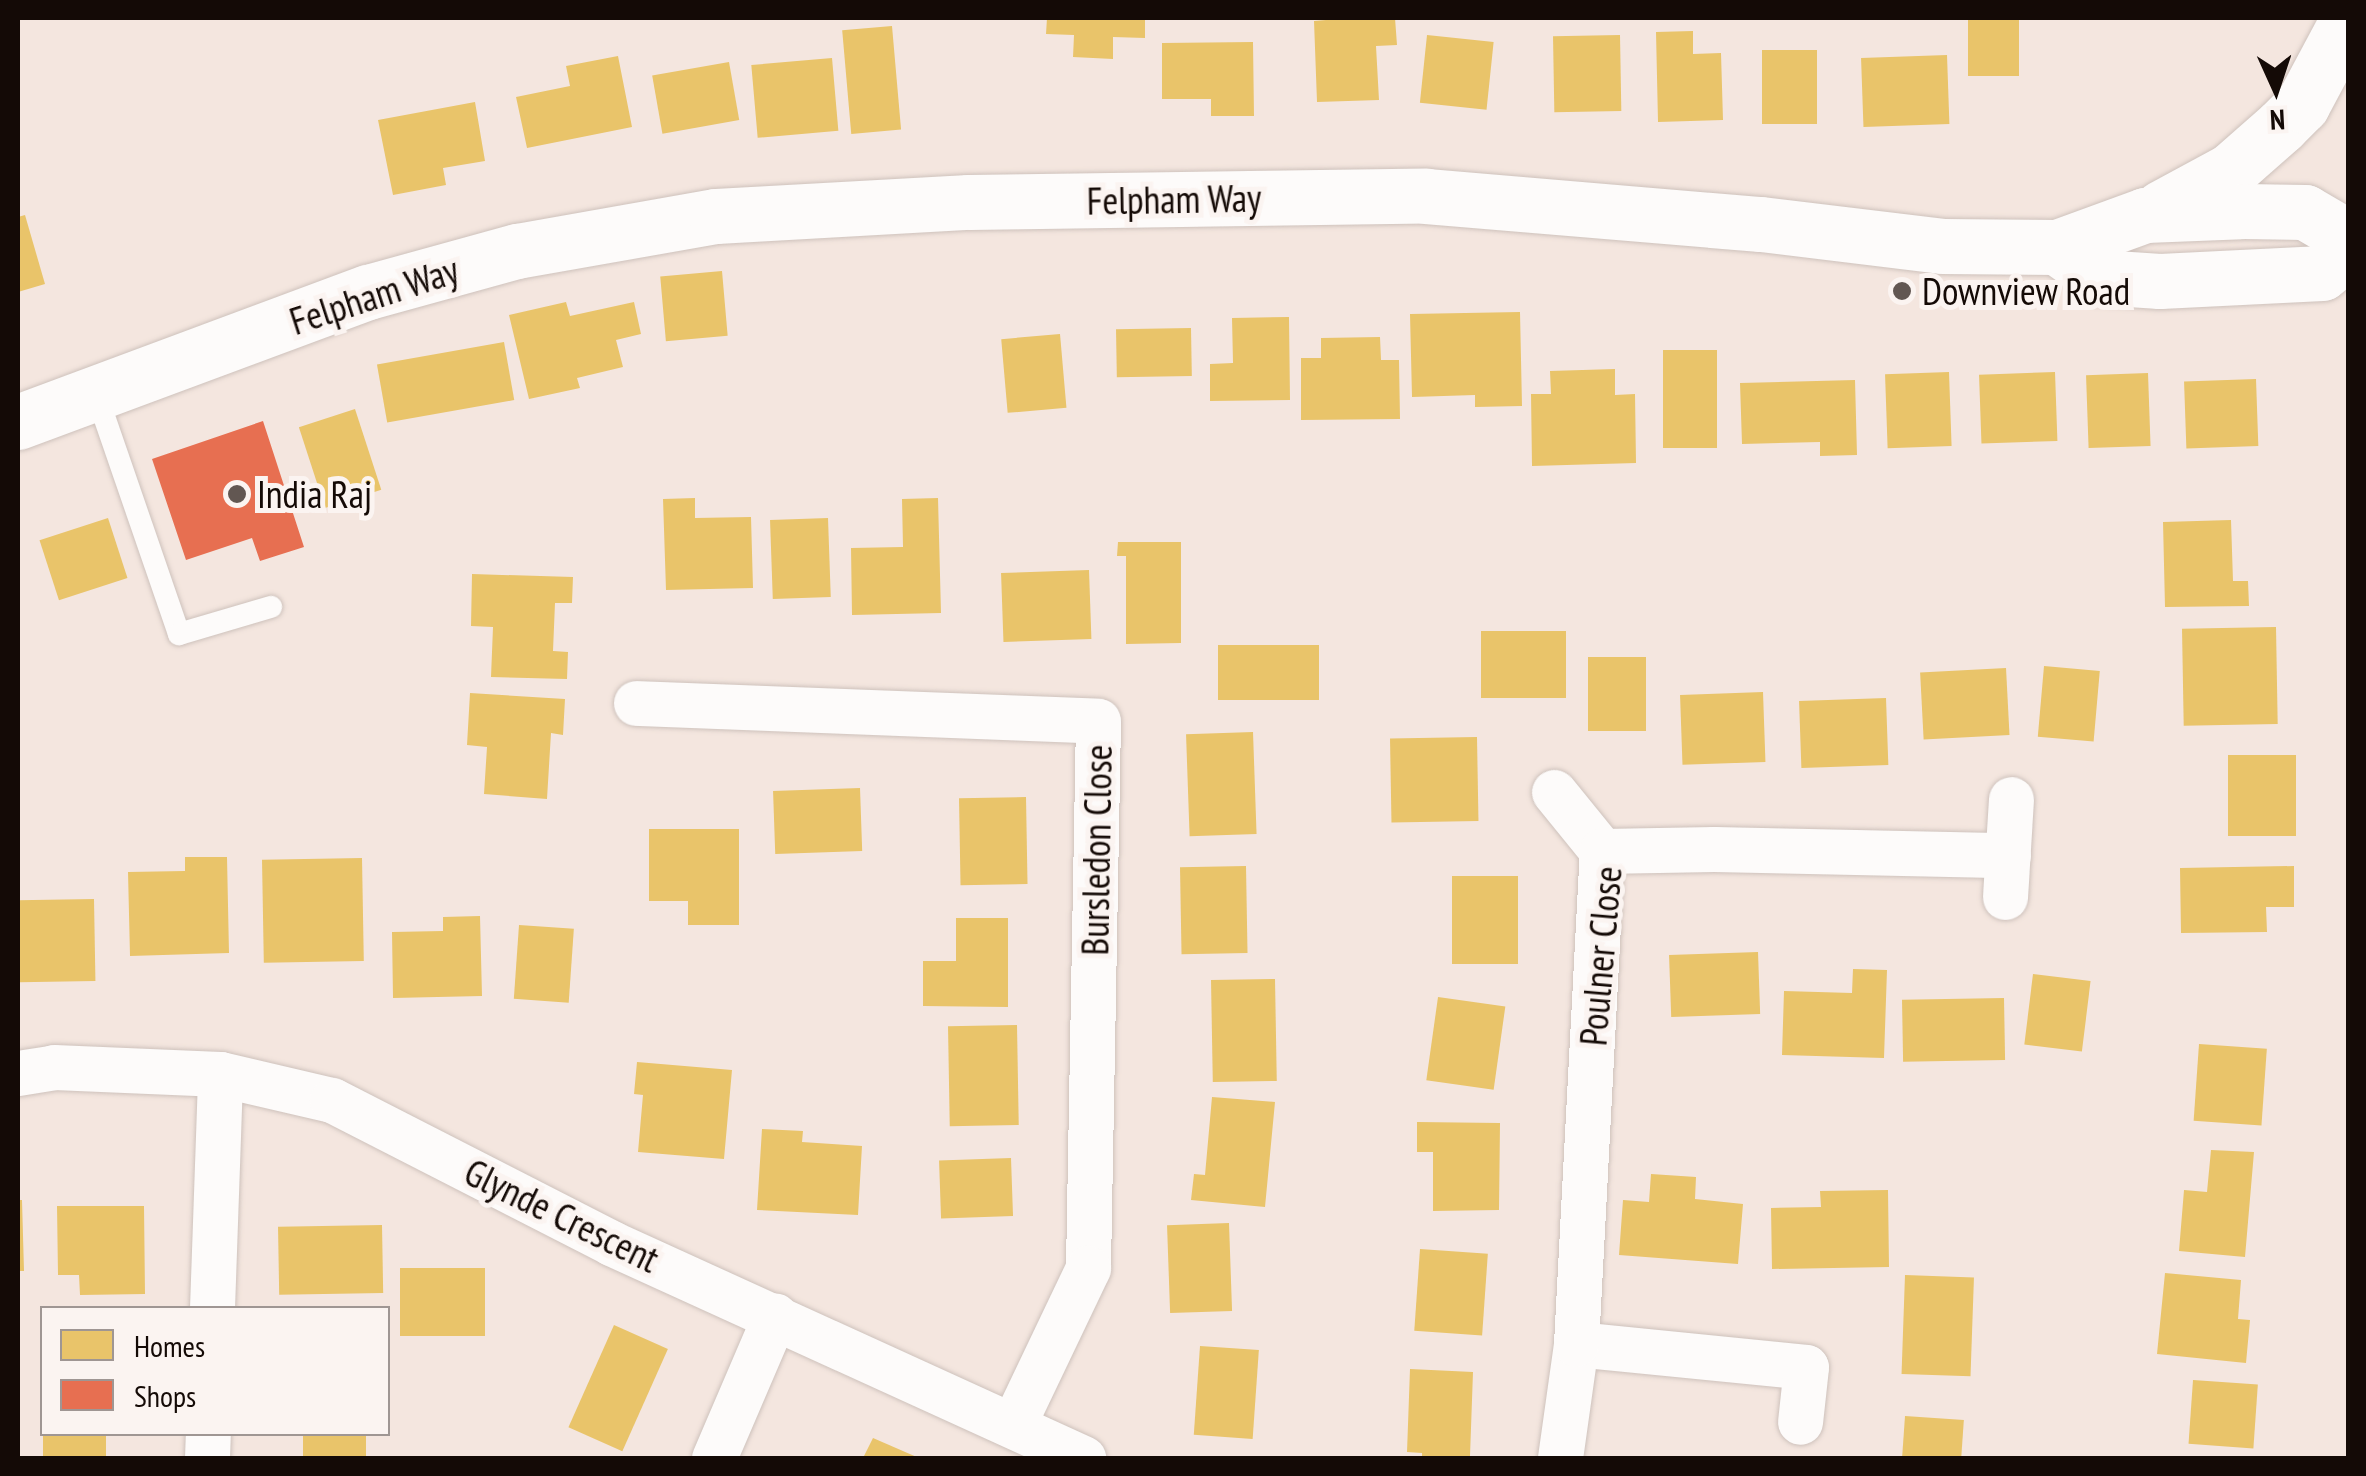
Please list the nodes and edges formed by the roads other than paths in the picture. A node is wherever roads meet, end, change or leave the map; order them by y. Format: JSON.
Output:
{"nodes":[{"id":1,"x":2348,"y":20,"type":"edge"},
{"id":2,"x":2145,"y":215,"type":"junction"},
{"id":3,"x":2348,"y":237,"type":"edge"},
{"id":4,"x":2056,"y":247,"type":"junction"},
{"id":5,"x":2348,"y":252,"type":"edge"},
{"id":6,"x":96,"y":393,"type":"junction"},
{"id":7,"x":18,"y":422,"type":"edge"},
{"id":8,"x":271,"y":608,"type":"dead end"},
{"id":9,"x":636,"y":703,"type":"dead end"},
{"id":10,"x":1554,"y":792,"type":"dead end"},
{"id":11,"x":2011,"y":799,"type":"dead end"},
{"id":12,"x":1602,"y":851,"type":"junction"},
{"id":13,"x":18,"y":1073,"type":"edge"},
{"id":14,"x":220,"y":1074,"type":"junction"},
{"id":15,"x":212,"y":1306,"type":"edge"},
{"id":16,"x":776,"y":1316,"type":"junction"},
{"id":17,"x":1576,"y":1344,"type":"junction"},
{"id":18,"x":1800,"y":1422,"type":"dead end"},
{"id":19,"x":1013,"y":1424,"type":"junction"},
{"id":20,"x":714,"y":1458,"type":"edge"},
{"id":21,"x":1083,"y":1458,"type":"edge"},
{"id":22,"x":1560,"y":1458,"type":"edge"}],
"edges":[{"from":1,"to":2,"type":"main road"},
{"from":2,"to":3,"type":"main road","name":"Felpham Way"},
{"from":2,"to":4,"type":"main road","name":"Felpham Way"},
{"from":4,"to":5,"type":"main road"},
{"from":4,"to":6,"type":"main road","name":"Felpham Way"},
{"from":6,"to":7,"type":"main road","name":"Felpham Way"},
{"from":6,"to":8,"type":"lane"},
{"from":9,"to":19,"type":"street","name":"Bursledon Close"},
{"from":10,"to":12,"type":"street"},
{"from":11,"to":12,"type":"street","name":"Poulner Close"},
{"from":12,"to":17,"type":"street","name":"Poulner Close"},
{"from":13,"to":14,"type":"street","name":"Glynde Crescent"},
{"from":14,"to":15,"type":"street"},
{"from":14,"to":16,"type":"street","name":"Glynde Crescent"},
{"from":16,"to":19,"type":"street","name":"Glynde Crescent"},
{"from":16,"to":20,"type":"street"},
{"from":17,"to":18,"type":"street"},
{"from":17,"to":22,"type":"street","name":"Poulner Close"},
{"from":19,"to":21,"type":"street","name":"Glynde Crescent"}]}
